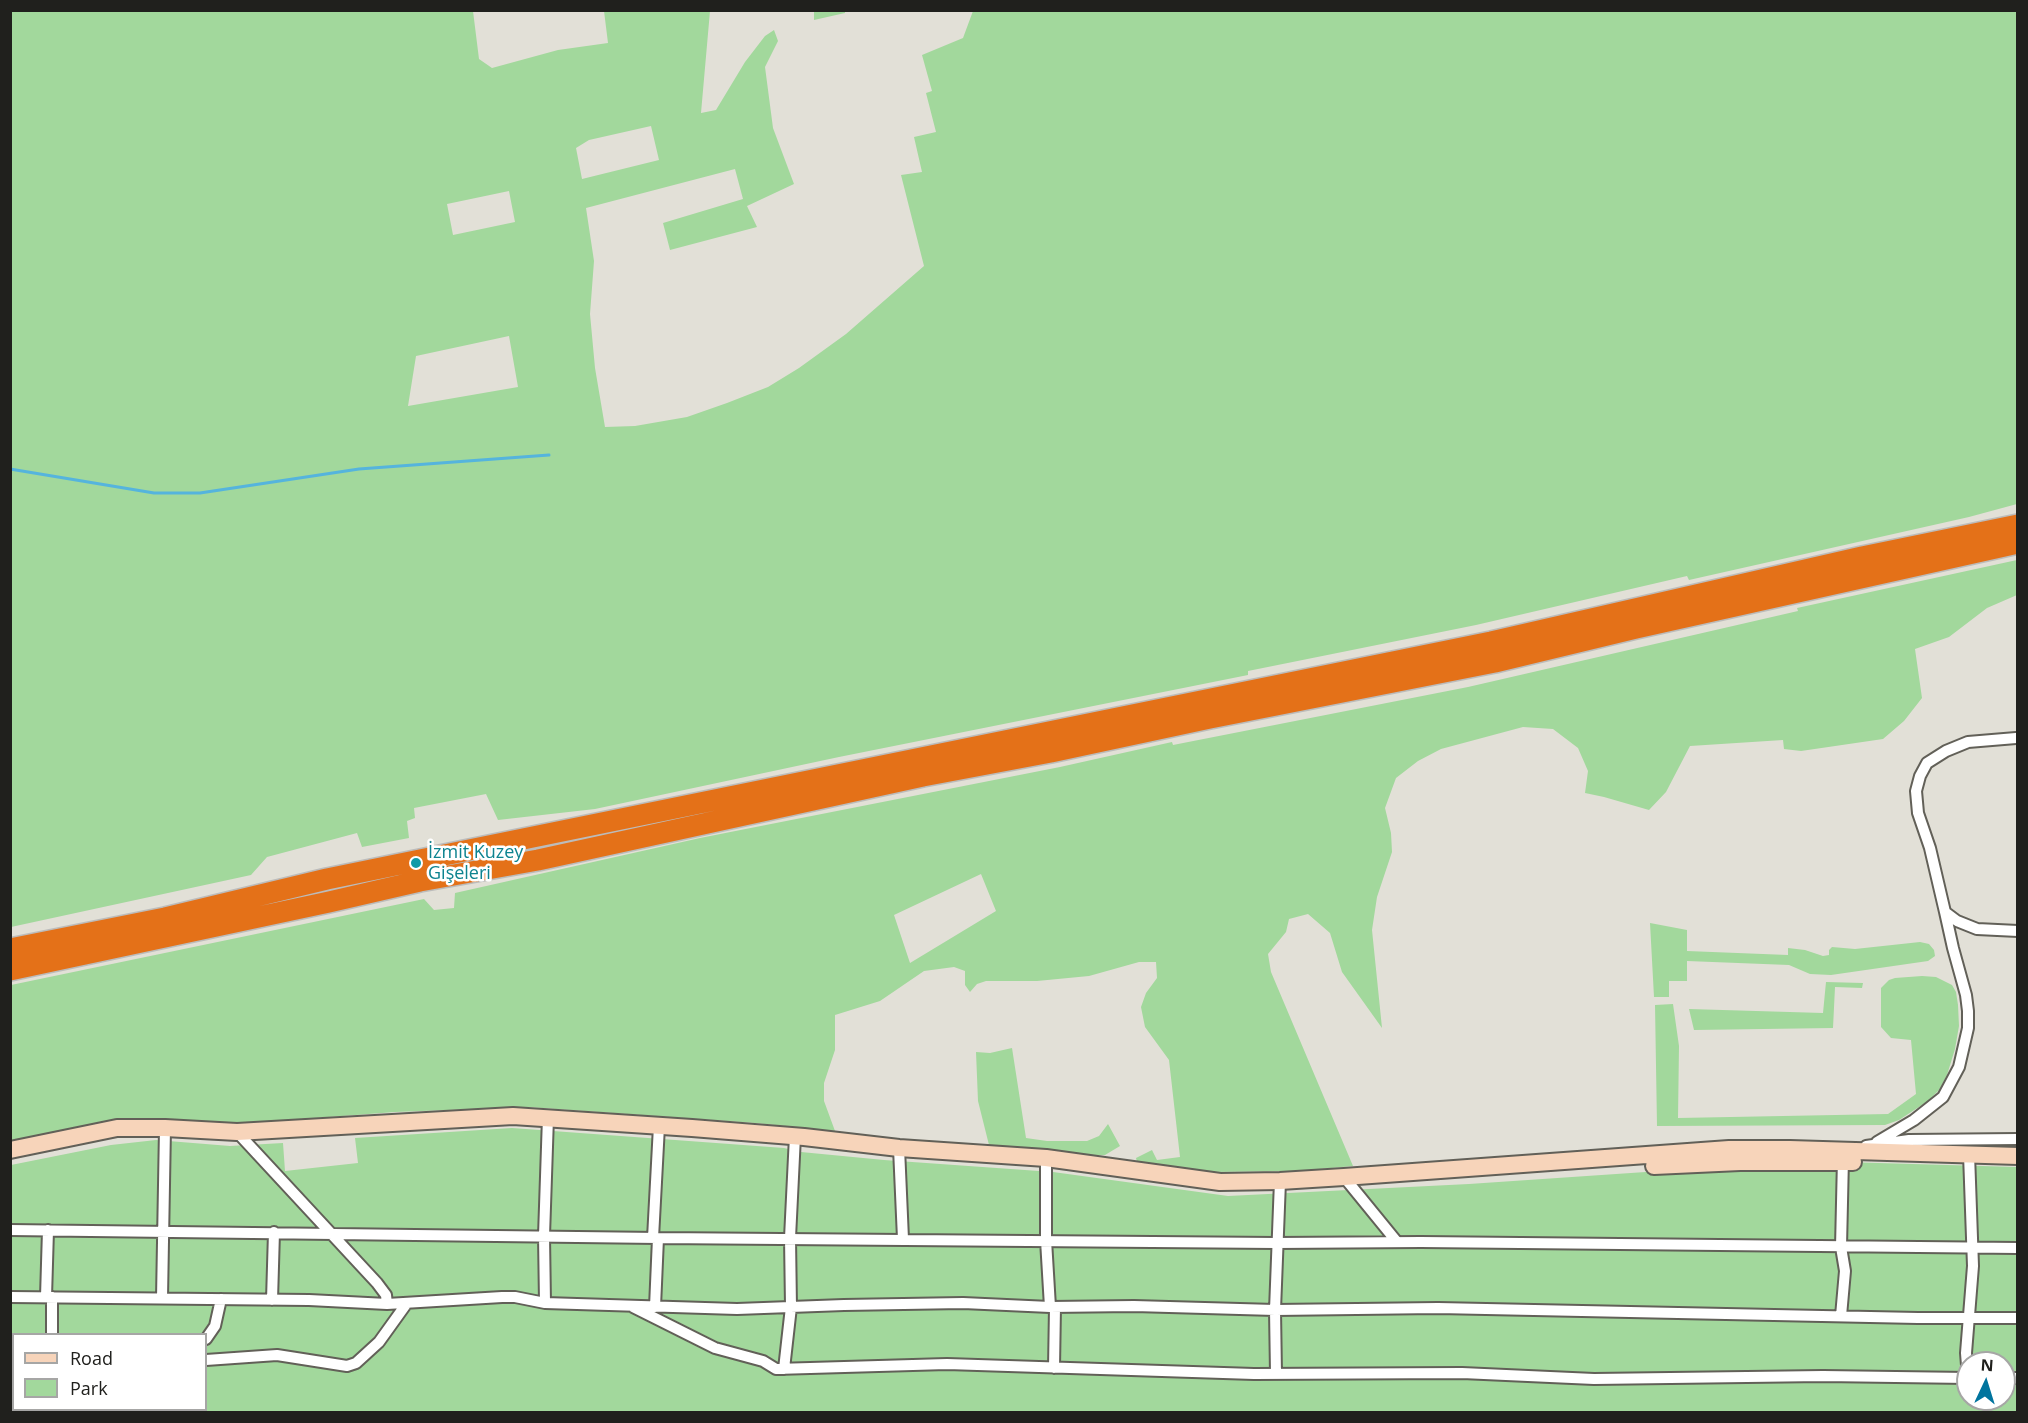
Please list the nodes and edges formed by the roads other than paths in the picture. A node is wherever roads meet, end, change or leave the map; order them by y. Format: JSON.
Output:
{"nodes":[{"id":1,"x":2018,"y":525,"type":"edge"},
{"id":2,"x":2018,"y":543,"type":"edge"},
{"id":3,"x":2016,"y":738,"type":"dead end"},
{"id":4,"x":1945,"y":912,"type":"junction"},
{"id":5,"x":2018,"y":931,"type":"edge"},
{"id":6,"x":10,"y":950,"type":"edge"},
{"id":7,"x":10,"y":970,"type":"edge"},
{"id":8,"x":547,"y":1121,"type":"junction"},
{"id":9,"x":659,"y":1130,"type":"junction"},
{"id":10,"x":165,"y":1132,"type":"junction"},
{"id":11,"x":241,"y":1137,"type":"junction"},
{"id":12,"x":2018,"y":1139,"type":"edge"},
{"id":13,"x":795,"y":1140,"type":"junction"},
{"id":14,"x":1874,"y":1144,"type":"junction"},
{"id":15,"x":10,"y":1150,"type":"edge"},
{"id":16,"x":899,"y":1151,"type":"junction"},
{"id":17,"x":2018,"y":1156,"type":"edge"},
{"id":18,"x":1843,"y":1157,"type":"junction"},
{"id":19,"x":10,"y":1159,"type":"edge"},
{"id":20,"x":1969,"y":1159,"type":"junction"},
{"id":21,"x":1046,"y":1163,"type":"junction"},
{"id":22,"x":2018,"y":1167,"type":"edge"},
{"id":23,"x":1348,"y":1181,"type":"junction"},
{"id":24,"x":1279,"y":1185,"type":"junction"},
{"id":25,"x":10,"y":1230,"type":"edge"},
{"id":26,"x":48,"y":1230,"type":"junction"},
{"id":27,"x":163,"y":1231,"type":"junction"},
{"id":28,"x":274,"y":1232,"type":"junction"},
{"id":29,"x":331,"y":1233,"type":"junction"},
{"id":30,"x":544,"y":1236,"type":"junction"},
{"id":31,"x":655,"y":1238,"type":"junction"},
{"id":32,"x":790,"y":1238,"type":"junction"},
{"id":33,"x":903,"y":1239,"type":"junction"},
{"id":34,"x":1046,"y":1240,"type":"junction"},
{"id":35,"x":1397,"y":1242,"type":"junction"},
{"id":36,"x":1276,"y":1243,"type":"junction"},
{"id":37,"x":1841,"y":1247,"type":"junction"},
{"id":38,"x":1973,"y":1248,"type":"junction"},
{"id":39,"x":2018,"y":1248,"type":"edge"},
{"id":40,"x":10,"y":1297,"type":"edge"},
{"id":41,"x":49,"y":1297,"type":"junction"},
{"id":42,"x":162,"y":1298,"type":"junction"},
{"id":43,"x":221,"y":1299,"type":"junction"},
{"id":44,"x":272,"y":1300,"type":"junction"},
{"id":45,"x":407,"y":1303,"type":"junction"},
{"id":46,"x":545,"y":1303,"type":"junction"},
{"id":47,"x":387,"y":1304,"type":"junction"},
{"id":48,"x":630,"y":1306,"type":"junction"},
{"id":49,"x":655,"y":1306,"type":"junction"},
{"id":50,"x":791,"y":1307,"type":"junction"},
{"id":51,"x":1052,"y":1307,"type":"junction"},
{"id":52,"x":1275,"y":1310,"type":"junction"},
{"id":53,"x":1841,"y":1316,"type":"junction"},
{"id":54,"x":2018,"y":1317,"type":"edge"},
{"id":55,"x":1968,"y":1318,"type":"junction"},
{"id":56,"x":52,"y":1333,"type":"edge"},
{"id":57,"x":207,"y":1338,"type":"edge"},
{"id":58,"x":1966,"y":1351,"type":"edge"},
{"id":59,"x":207,"y":1360,"type":"edge"},
{"id":60,"x":1054,"y":1368,"type":"junction"},
{"id":61,"x":784,"y":1369,"type":"junction"},
{"id":62,"x":1276,"y":1374,"type":"junction"},
{"id":63,"x":1956,"y":1378,"type":"edge"}],
"edges":[{"from":1,"to":6,"type":"highway"},
{"from":2,"to":7,"type":"highway"},
{"from":3,"to":4,"type":"street"},
{"from":4,"to":5,"type":"street"},
{"from":4,"to":14,"type":"street"},
{"from":8,"to":9,"type":"main road"},
{"from":8,"to":11,"type":"main road"},
{"from":8,"to":30,"type":"street"},
{"from":9,"to":13,"type":"main road"},
{"from":9,"to":31,"type":"street"},
{"from":10,"to":11,"type":"main road"},
{"from":10,"to":15,"type":"main road"},
{"from":10,"to":19,"type":"main road"},
{"from":10,"to":27,"type":"street"},
{"from":11,"to":29,"type":"street"},
{"from":12,"to":14,"type":"street"},
{"from":13,"to":16,"type":"main road"},
{"from":13,"to":32,"type":"street"},
{"from":14,"to":18,"type":"street"},
{"from":16,"to":21,"type":"main road"},
{"from":16,"to":33,"type":"street"},
{"from":17,"to":20,"type":"main road"},
{"from":18,"to":20,"type":"main road"},
{"from":18,"to":23,"type":"main road"},
{"from":18,"to":37,"type":"street"},
{"from":20,"to":22,"type":"main road"},
{"from":20,"to":38,"type":"street"},
{"from":21,"to":24,"type":"main road"},
{"from":21,"to":34,"type":"street"},
{"from":23,"to":24,"type":"main road"},
{"from":23,"to":35,"type":"street"},
{"from":24,"to":36,"type":"street"},
{"from":25,"to":26,"type":"street"},
{"from":26,"to":27,"type":"street"},
{"from":26,"to":41,"type":"street"},
{"from":27,"to":28,"type":"street"},
{"from":27,"to":42,"type":"street"},
{"from":28,"to":29,"type":"street"},
{"from":28,"to":44,"type":"street"},
{"from":29,"to":30,"type":"street"},
{"from":29,"to":47,"type":"street"},
{"from":30,"to":31,"type":"street"},
{"from":30,"to":46,"type":"street"},
{"from":31,"to":32,"type":"street"},
{"from":31,"to":49,"type":"street"},
{"from":32,"to":33,"type":"street"},
{"from":32,"to":50,"type":"street"},
{"from":33,"to":34,"type":"street"},
{"from":34,"to":36,"type":"street"},
{"from":34,"to":51,"type":"street"},
{"from":35,"to":36,"type":"street"},
{"from":35,"to":37,"type":"street"},
{"from":36,"to":52,"type":"street"},
{"from":37,"to":38,"type":"street"},
{"from":37,"to":53,"type":"street"},
{"from":38,"to":39,"type":"street"},
{"from":38,"to":55,"type":"street"},
{"from":40,"to":41,"type":"street"},
{"from":41,"to":42,"type":"street"},
{"from":41,"to":56,"type":"street"},
{"from":42,"to":43,"type":"street"},
{"from":43,"to":44,"type":"street"},
{"from":43,"to":57,"type":"street"},
{"from":44,"to":47,"type":"street"},
{"from":45,"to":46,"type":"street"},
{"from":45,"to":47,"type":"street"},
{"from":45,"to":59,"type":"street"},
{"from":46,"to":48,"type":"street"},
{"from":48,"to":49,"type":"street"},
{"from":48,"to":61,"type":"street"},
{"from":49,"to":50,"type":"street"},
{"from":50,"to":51,"type":"street"},
{"from":50,"to":61,"type":"street"},
{"from":51,"to":52,"type":"street"},
{"from":51,"to":60,"type":"street"},
{"from":52,"to":53,"type":"street"},
{"from":52,"to":62,"type":"street"},
{"from":53,"to":55,"type":"street"},
{"from":54,"to":55,"type":"street"},
{"from":55,"to":58,"type":"street"},
{"from":60,"to":61,"type":"street"},
{"from":60,"to":62,"type":"street"},
{"from":62,"to":63,"type":"street"}]}
